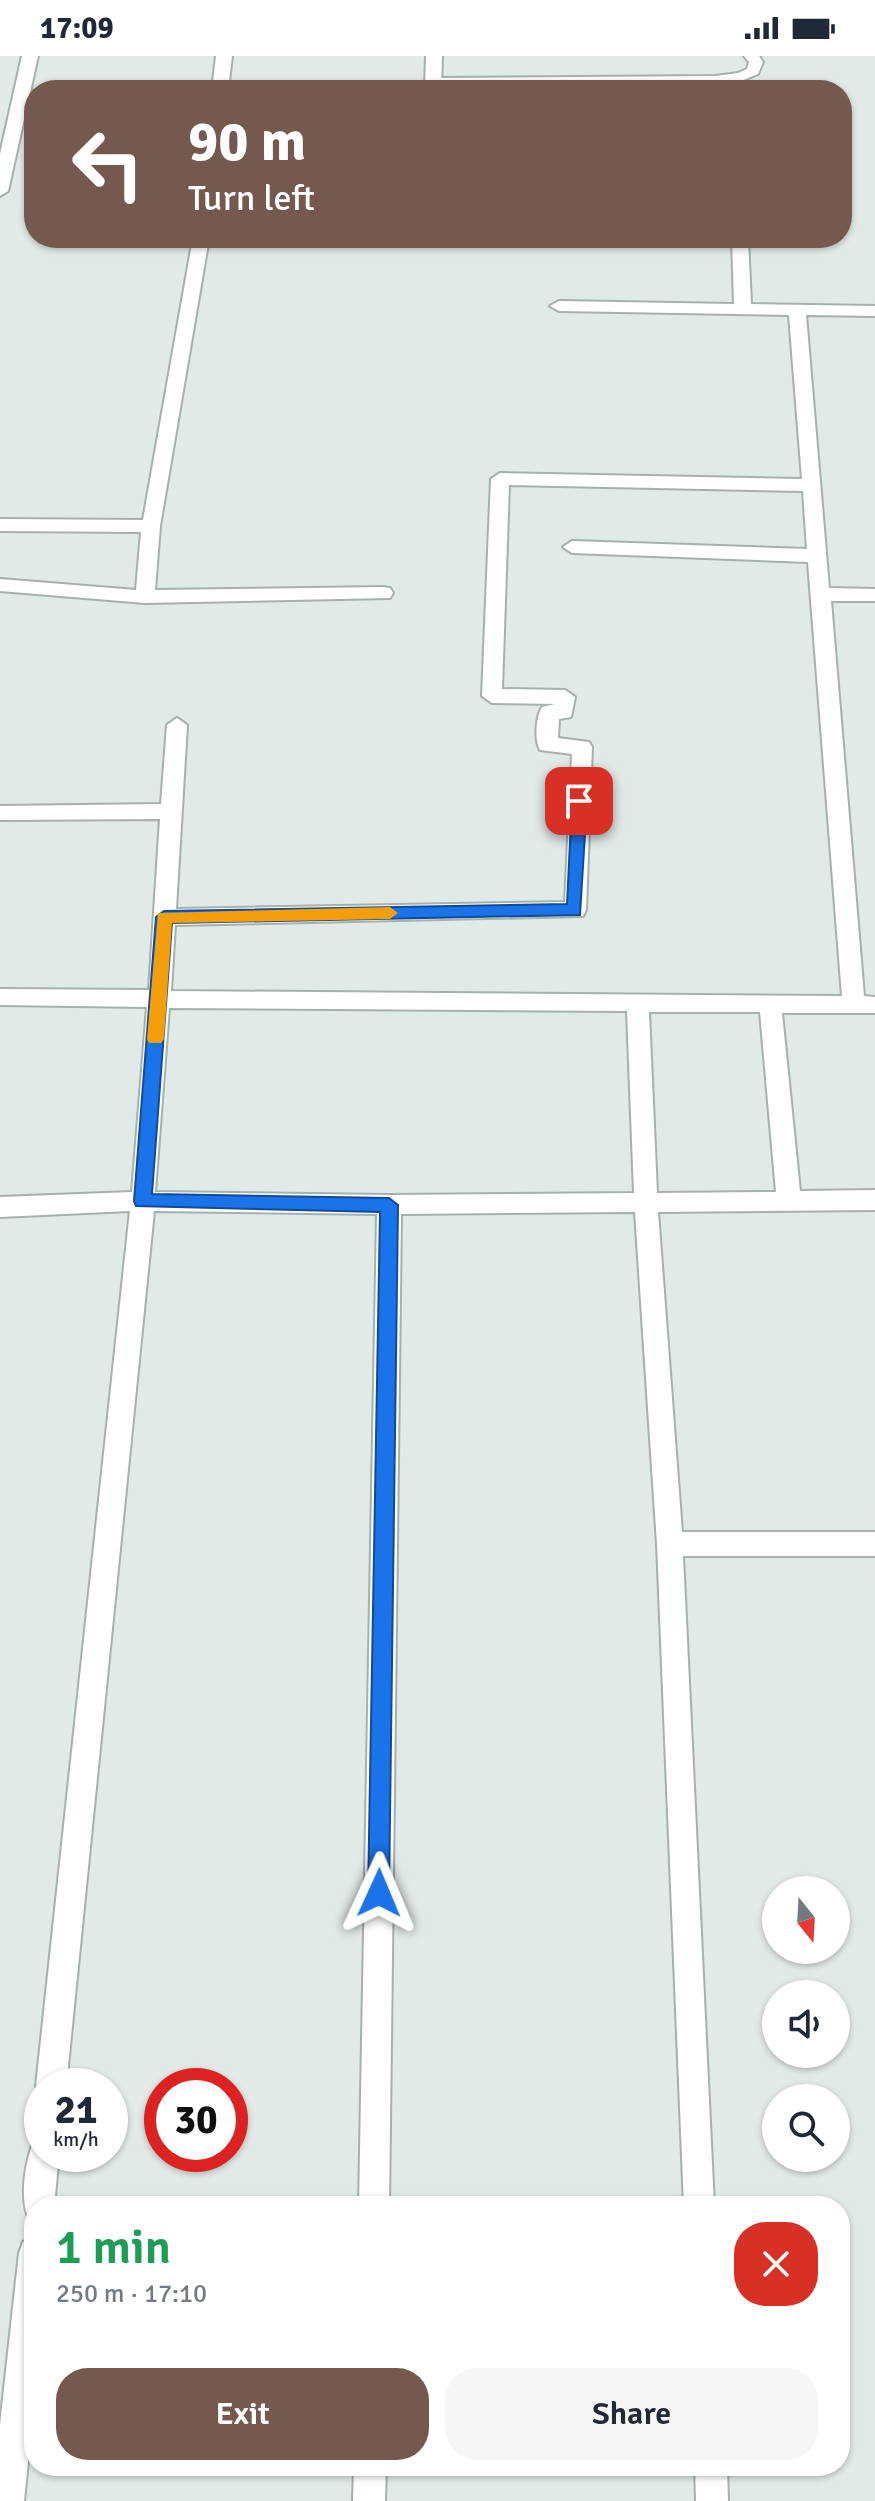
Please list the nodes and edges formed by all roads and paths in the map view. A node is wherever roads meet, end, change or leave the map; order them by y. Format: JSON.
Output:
{"nodes":[{"id":1,"x":30,"y":56,"type":"edge"},
{"id":2,"x":224,"y":56,"type":"edge"},
{"id":3,"x":434,"y":56,"type":"edge"},
{"id":4,"x":751,"y":56,"type":"edge"},
{"id":5,"x":25,"y":80,"type":"edge"},
{"id":6,"x":221,"y":80,"type":"edge"},
{"id":7,"x":434,"y":80,"type":"edge"},
{"id":8,"x":715,"y":80,"type":"edge"},
{"id":9,"x":24,"y":83,"type":"edge"},
{"id":10,"x":0,"y":191,"type":"edge"},
{"id":11,"x":199,"y":248,"type":"edge"},
{"id":12,"x":740,"y":248,"type":"edge"},
{"id":13,"x":559,"y":306,"type":"dead end"},
{"id":14,"x":743,"y":308,"type":"junction"},
{"id":15,"x":797,"y":308,"type":"junction"},
{"id":16,"x":875,"y":311,"type":"edge"},
{"id":17,"x":812,"y":485,"type":"junction"},
{"id":18,"x":0,"y":525,"type":"edge"},
{"id":19,"x":151,"y":526,"type":"junction"},
{"id":20,"x":572,"y":547,"type":"dead end"},
{"id":21,"x":817,"y":556,"type":"junction"},
{"id":22,"x":0,"y":585,"type":"edge"},
{"id":23,"x":383,"y":593,"type":"dead end"},
{"id":24,"x":821,"y":594,"type":"junction"},
{"id":25,"x":875,"y":595,"type":"edge"},
{"id":26,"x":145,"y":597,"type":"junction"},
{"id":27,"x":177,"y":725,"type":"dead end"},
{"id":28,"x":172,"y":811,"type":"junction"},
{"id":29,"x":0,"y":813,"type":"edge"},
{"id":30,"x":164,"y":917,"type":"junction"},
{"id":31,"x":0,"y":997,"type":"edge"},
{"id":32,"x":159,"y":999,"type":"junction"},
{"id":33,"x":638,"y":1003,"type":"junction"},
{"id":34,"x":770,"y":1004,"type":"junction"},
{"id":35,"x":865,"y":1005,"type":"edge"},
{"id":36,"x":875,"y":1200,"type":"edge"},
{"id":37,"x":143,"y":1201,"type":"junction"},
{"id":38,"x":789,"y":1202,"type":"junction"},
{"id":39,"x":646,"y":1203,"type":"junction"},
{"id":40,"x":389,"y":1205,"type":"junction"},
{"id":41,"x":0,"y":1207,"type":"edge"},
{"id":42,"x":670,"y":1544,"type":"junction"},
{"id":43,"x":875,"y":1544,"type":"edge"},
{"id":44,"x":53,"y":2068,"type":"edge"},
{"id":45,"x":42,"y":2172,"type":"edge"},
{"id":46,"x":40,"y":2196,"type":"edge"},
{"id":47,"x":374,"y":2196,"type":"edge"},
{"id":48,"x":699,"y":2196,"type":"edge"},
{"id":49,"x":24,"y":2348,"type":"edge"},
{"id":50,"x":370,"y":2476,"type":"edge"},
{"id":51,"x":711,"y":2476,"type":"edge"},
{"id":52,"x":8,"y":2501,"type":"edge"},
{"id":53,"x":369,"y":2501,"type":"edge"},
{"id":54,"x":712,"y":2501,"type":"edge"}],
"edges":[{"from":1,"to":5,"type":"street"},
{"from":2,"to":6,"type":"street"},
{"from":3,"to":7,"type":"street"},
{"from":4,"to":8,"type":"lane"},
{"from":9,"to":10,"type":"street"},
{"from":11,"to":19,"type":"street"},
{"from":12,"to":14,"type":"street"},
{"from":13,"to":14,"type":"street"},
{"from":14,"to":15,"type":"street"},
{"from":15,"to":16,"type":"street"},
{"from":15,"to":17,"type":"street"},
{"from":17,"to":21,"type":"street"},
{"from":17,"to":30,"type":"street"},
{"from":18,"to":19,"type":"street"},
{"from":19,"to":26,"type":"street"},
{"from":20,"to":21,"type":"street"},
{"from":21,"to":24,"type":"street"},
{"from":22,"to":26,"type":"street"},
{"from":23,"to":26,"type":"street"},
{"from":24,"to":25,"type":"street"},
{"from":24,"to":35,"type":"street"},
{"from":27,"to":28,"type":"street"},
{"from":28,"to":29,"type":"street"},
{"from":28,"to":30,"type":"street"},
{"from":30,"to":32,"type":"street"},
{"from":31,"to":32,"type":"street"},
{"from":32,"to":33,"type":"street"},
{"from":32,"to":37,"type":"street"},
{"from":33,"to":34,"type":"street"},
{"from":33,"to":39,"type":"street"},
{"from":34,"to":35,"type":"street"},
{"from":34,"to":38,"type":"street"},
{"from":36,"to":38,"type":"street"},
{"from":37,"to":40,"type":"street"},
{"from":37,"to":41,"type":"street"},
{"from":37,"to":44,"type":"street"},
{"from":38,"to":39,"type":"street"},
{"from":39,"to":40,"type":"street"},
{"from":39,"to":42,"type":"street"},
{"from":40,"to":47,"type":"street"},
{"from":42,"to":43,"type":"street"},
{"from":42,"to":48,"type":"street"},
{"from":45,"to":46,"type":"street"},
{"from":49,"to":52,"type":"street"},
{"from":50,"to":53,"type":"street"},
{"from":51,"to":54,"type":"street"}]}
